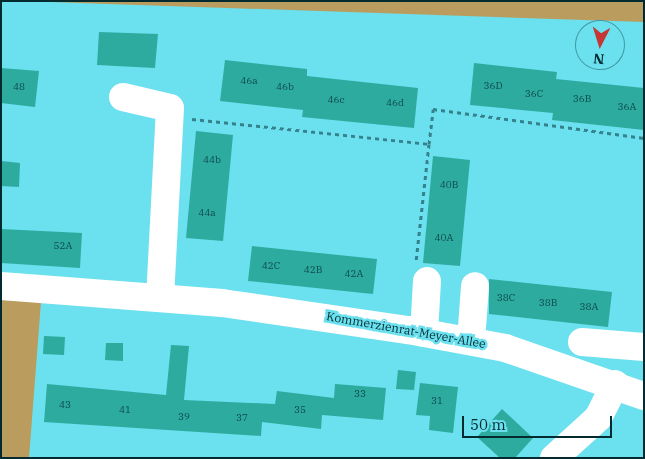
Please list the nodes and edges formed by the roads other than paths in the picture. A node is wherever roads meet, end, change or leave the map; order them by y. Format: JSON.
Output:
{"nodes":[{"id":1,"x":123,"y":97,"type":"dead end"},
{"id":2,"x":421,"y":276,"type":"road end"},
{"id":3,"x":1,"y":286,"type":"edge"},
{"id":4,"x":475,"y":286,"type":"dead end"},
{"id":5,"x":160,"y":297,"type":"junction"},
{"id":6,"x":424,"y":333,"type":"junction"},
{"id":7,"x":471,"y":341,"type":"junction"},
{"id":8,"x":582,"y":342,"type":"dead end"},
{"id":9,"x":644,"y":347,"type":"edge"},
{"id":10,"x":615,"y":384,"type":"junction"},
{"id":11,"x":644,"y":396,"type":"edge"},
{"id":12,"x":554,"y":458,"type":"edge"}],
"edges":[{"from":1,"to":5,"type":"street"},
{"from":2,"to":6,"type":"street"},
{"from":3,"to":5,"type":"street","name":"Kommerzienrat-Meyer-Allee"},
{"from":4,"to":7,"type":"street"},
{"from":5,"to":6,"type":"street","name":"Kommerzienrat-Meyer-Allee"},
{"from":6,"to":7,"type":"street","name":"Kommerzienrat-Meyer-Allee"},
{"from":7,"to":10,"type":"street","name":"Kommerzienrat-Meyer-Allee"},
{"from":8,"to":9,"type":"street"},
{"from":10,"to":11,"type":"street","name":"Kommerzienrat-Meyer-Allee"},
{"from":10,"to":12,"type":"street"}]}
